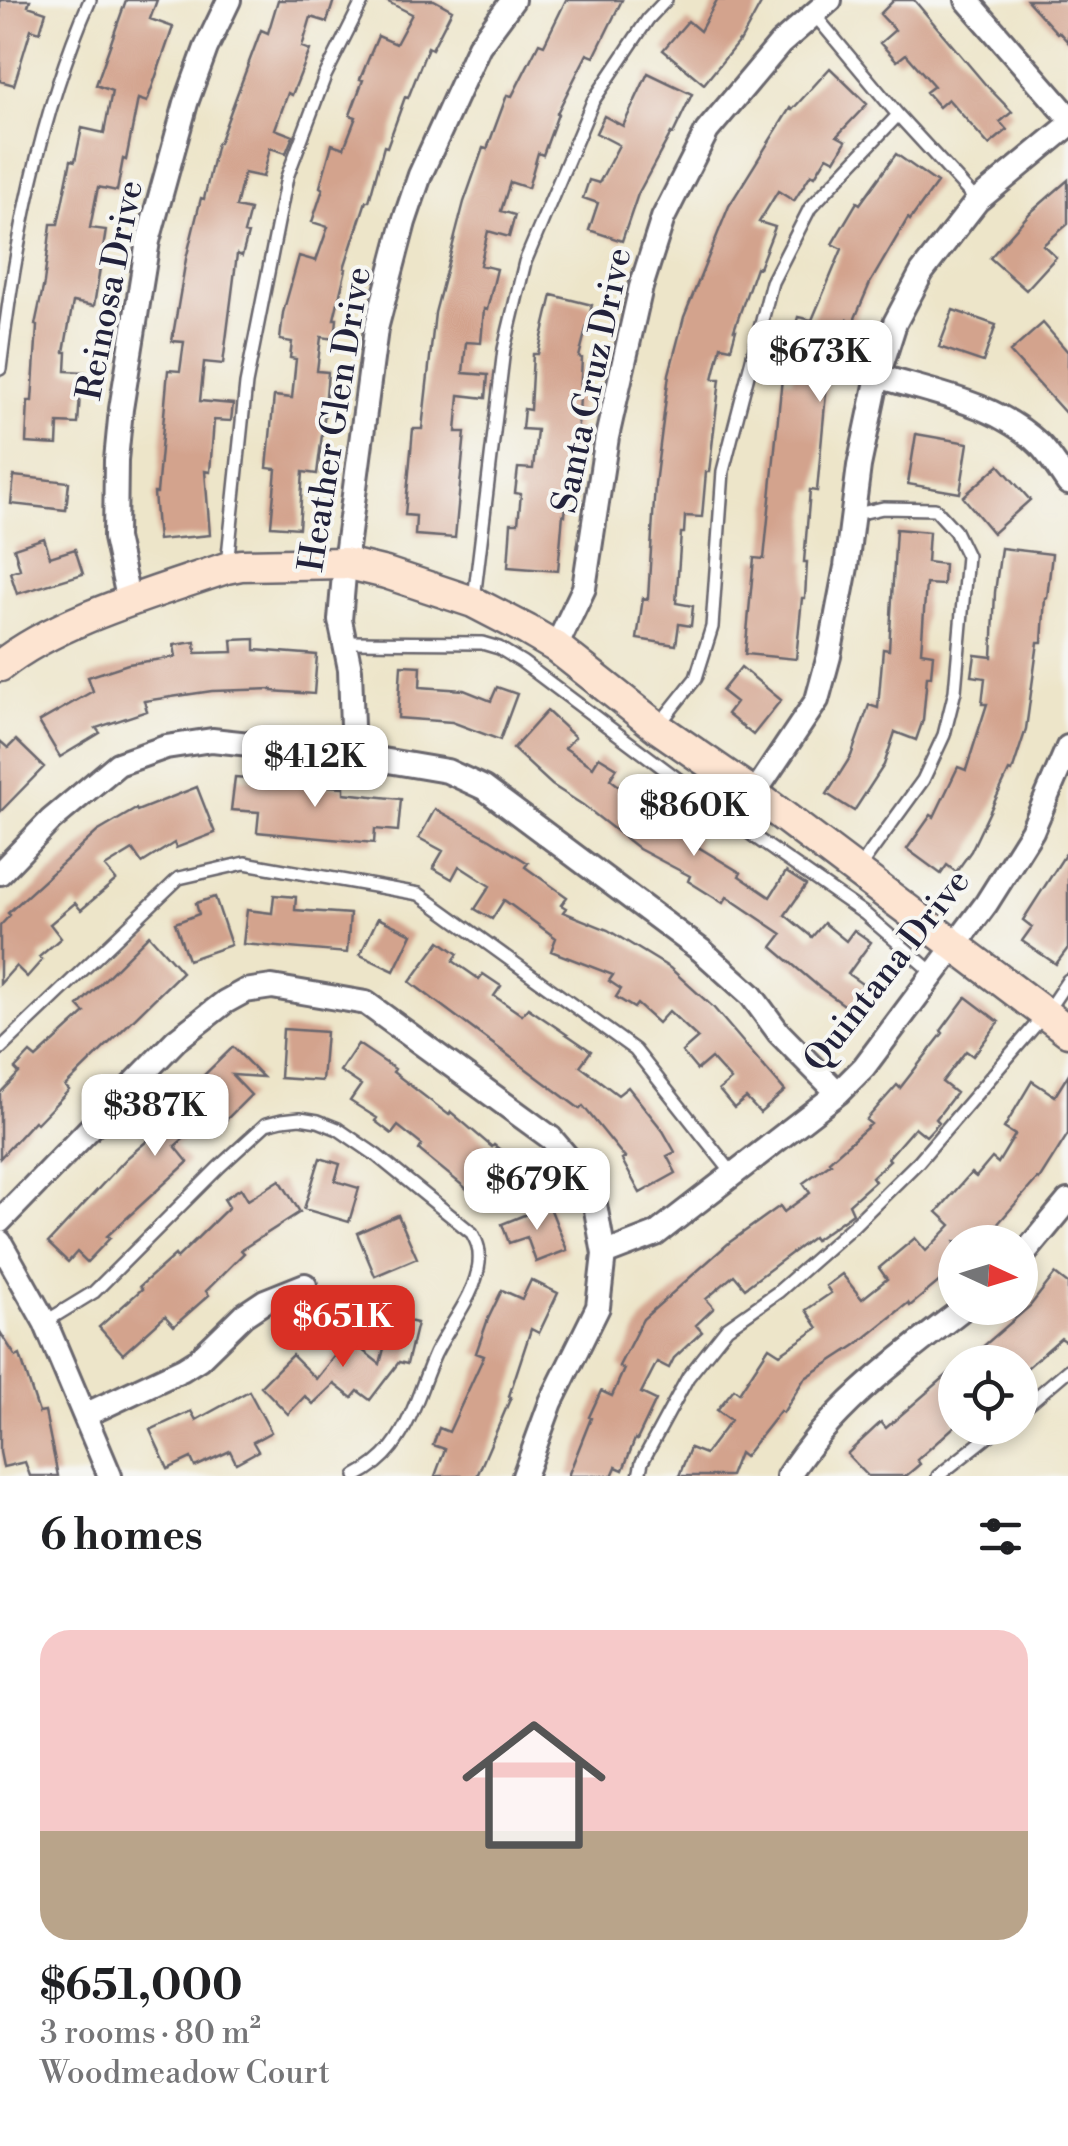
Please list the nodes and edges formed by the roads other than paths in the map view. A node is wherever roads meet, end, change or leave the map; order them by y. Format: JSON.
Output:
{"nodes":[{"id":1,"x":90,"y":0,"type":"edge"},
{"id":2,"x":229,"y":0,"type":"edge"},
{"id":3,"x":363,"y":0,"type":"edge"},
{"id":4,"x":512,"y":0,"type":"edge"},
{"id":5,"x":666,"y":0,"type":"edge"},
{"id":6,"x":968,"y":0,"type":"edge"},
{"id":7,"x":822,"y":7,"type":"edge"},
{"id":8,"x":898,"y":116,"type":"junction"},
{"id":9,"x":1068,"y":116,"type":"edge"},
{"id":10,"x":1068,"y":126,"type":"edge"},
{"id":11,"x":977,"y":202,"type":"junction"},
{"id":12,"x":0,"y":369,"type":"edge"},
{"id":13,"x":878,"y":376,"type":"junction"},
{"id":14,"x":1068,"y":483,"type":"edge"},
{"id":15,"x":852,"y":515,"type":"junction"},
{"id":16,"x":345,"y":564,"type":"junction"},
{"id":17,"x":226,"y":568,"type":"junction"},
{"id":18,"x":129,"y":602,"type":"junction"},
{"id":19,"x":473,"y":602,"type":"junction"},
{"id":20,"x":344,"y":642,"type":"junction"},
{"id":21,"x":556,"y":647,"type":"junction"},
{"id":22,"x":0,"y":666,"type":"edge"},
{"id":23,"x":657,"y":726,"type":"junction"},
{"id":24,"x":1068,"y":748,"type":"edge"},
{"id":25,"x":352,"y":755,"type":"junction"},
{"id":26,"x":754,"y":794,"type":"junction"},
{"id":27,"x":856,"y":871,"type":"junction"},
{"id":28,"x":0,"y":873,"type":"edge"},
{"id":29,"x":954,"y":945,"type":"junction"},
{"id":30,"x":934,"y":973,"type":"junction"},
{"id":31,"x":1068,"y":980,"type":"edge"},
{"id":32,"x":1056,"y":1023,"type":"edge"},
{"id":33,"x":0,"y":1049,"type":"edge"},
{"id":34,"x":838,"y":1093,"type":"junction"},
{"id":35,"x":733,"y":1174,"type":"junction"},
{"id":36,"x":1068,"y":1201,"type":"edge"},
{"id":37,"x":0,"y":1221,"type":"edge"},
{"id":38,"x":1038,"y":1237,"type":"edge"},
{"id":39,"x":0,"y":1242,"type":"edge"},
{"id":40,"x":604,"y":1254,"type":"junction"},
{"id":41,"x":305,"y":1285,"type":"dead end"},
{"id":42,"x":44,"y":1322,"type":"junction"},
{"id":43,"x":942,"y":1325,"type":"edge"},
{"id":44,"x":1068,"y":1370,"type":"edge"},
{"id":45,"x":1038,"y":1396,"type":"edge"},
{"id":46,"x":85,"y":1415,"type":"junction"},
{"id":47,"x":977,"y":1445,"type":"edge"},
{"id":48,"x":110,"y":1476,"type":"edge"},
{"id":49,"x":356,"y":1476,"type":"edge"},
{"id":50,"x":524,"y":1476,"type":"edge"},
{"id":51,"x":640,"y":1476,"type":"edge"},
{"id":52,"x":788,"y":1476,"type":"edge"},
{"id":53,"x":938,"y":1476,"type":"edge"}],
"edges":[{"from":1,"to":12,"type":"lane"},
{"from":2,"to":18,"type":"street","name":"Reinosa Drive"},
{"from":3,"to":17,"type":"lane"},
{"from":4,"to":16,"type":"street","name":"Heather Glen Drive"},
{"from":5,"to":19,"type":"lane"},
{"from":6,"to":9,"type":"street"},
{"from":7,"to":8,"type":"lane"},
{"from":7,"to":21,"type":"street","name":"Santa Cruz Drive"},
{"from":8,"to":11,"type":"lane"},
{"from":8,"to":23,"type":"lane"},
{"from":10,"to":11,"type":"street"},
{"from":11,"to":13,"type":"street"},
{"from":13,"to":14,"type":"street"},
{"from":13,"to":15,"type":"street"},
{"from":15,"to":26,"type":"street"},
{"from":15,"to":27,"type":"lane"},
{"from":16,"to":17,"type":"street"},
{"from":16,"to":19,"type":"street"},
{"from":16,"to":20,"type":"street","name":"Heather Glen Drive"},
{"from":17,"to":18,"type":"street"},
{"from":18,"to":22,"type":"street"},
{"from":19,"to":21,"type":"street"},
{"from":20,"to":25,"type":"street","name":"Heather Glen Drive"},
{"from":20,"to":30,"type":"lane"},
{"from":21,"to":23,"type":"street"},
{"from":23,"to":26,"type":"street"},
{"from":24,"to":29,"type":"street","name":"Quintana Drive"},
{"from":25,"to":28,"type":"street"},
{"from":25,"to":34,"type":"street"},
{"from":26,"to":27,"type":"street"},
{"from":27,"to":29,"type":"street"},
{"from":29,"to":30,"type":"street","name":"Quintana Drive"},
{"from":29,"to":32,"type":"street"},
{"from":30,"to":34,"type":"street","name":"Quintana Drive"},
{"from":31,"to":32,"type":"lane"},
{"from":32,"to":51,"type":"lane"},
{"from":33,"to":35,"type":"lane"},
{"from":34,"to":35,"type":"street","name":"Quintana Drive"},
{"from":35,"to":40,"type":"street","name":"Quintana Drive"},
{"from":36,"to":38,"type":"street"},
{"from":37,"to":40,"type":"street"},
{"from":39,"to":42,"type":"street"},
{"from":40,"to":50,"type":"street"},
{"from":41,"to":46,"type":"street"},
{"from":42,"to":46,"type":"street"},
{"from":42,"to":49,"type":"lane"},
{"from":43,"to":52,"type":"street"},
{"from":44,"to":45,"type":"lane"},
{"from":46,"to":48,"type":"street"},
{"from":47,"to":53,"type":"lane"}]}
